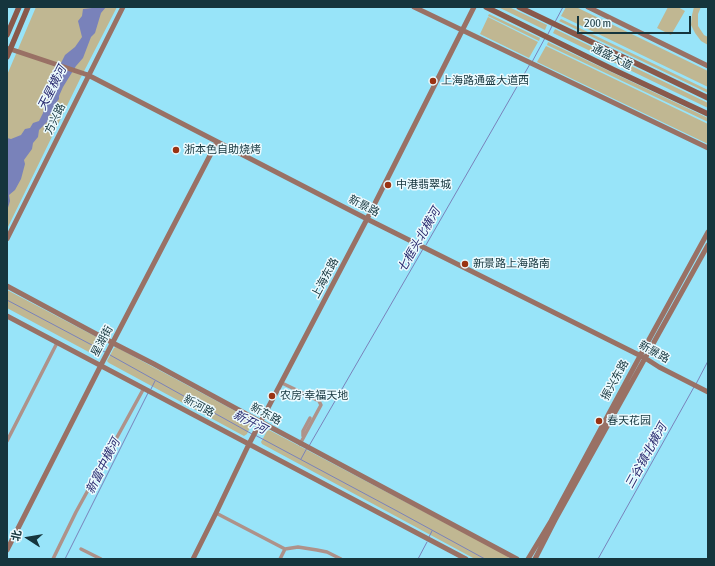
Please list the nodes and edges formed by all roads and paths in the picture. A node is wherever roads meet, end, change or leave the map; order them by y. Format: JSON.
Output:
{"nodes":[{"id":1,"x":19,"y":7,"type":"edge"},
{"id":2,"x":28,"y":7,"type":"edge"},
{"id":3,"x":122,"y":7,"type":"edge"},
{"id":4,"x":414,"y":7,"type":"edge"},
{"id":5,"x":474,"y":7,"type":"edge"},
{"id":6,"x":486,"y":7,"type":"edge"},
{"id":7,"x":518,"y":7,"type":"edge"},
{"id":8,"x":588,"y":7,"type":"edge"},
{"id":9,"x":462,"y":30,"type":"junction"},
{"id":10,"x":7,"y":35,"type":"edge"},
{"id":11,"x":9,"y":49,"type":"edge"},
{"id":12,"x":7,"y":57,"type":"edge"},
{"id":13,"x":708,"y":66,"type":"edge"},
{"id":14,"x":88,"y":75,"type":"junction"},
{"id":15,"x":708,"y":98,"type":"edge"},
{"id":16,"x":708,"y":114,"type":"edge"},
{"id":17,"x":217,"y":142,"type":"junction"},
{"id":18,"x":708,"y":148,"type":"edge"},
{"id":19,"x":367,"y":219,"type":"junction"},
{"id":20,"x":708,"y":232,"type":"edge"},
{"id":21,"x":7,"y":239,"type":"edge"},
{"id":22,"x":708,"y":245,"type":"edge"},
{"id":23,"x":7,"y":286,"type":"edge"},
{"id":24,"x":7,"y":316,"type":"edge"},
{"id":25,"x":57,"y":343,"type":"junction"},
{"id":26,"x":113,"y":343,"type":"junction"},
{"id":27,"x":640,"y":356,"type":"junction"},
{"id":28,"x":646,"y":358,"type":"junction"},
{"id":29,"x":100,"y":366,"type":"junction"},
{"id":30,"x":282,"y":383,"type":"junction"},
{"id":31,"x":148,"y":390,"type":"junction"},
{"id":32,"x":708,"y":392,"type":"edge"},
{"id":33,"x":310,"y":418,"type":"dead end"},
{"id":34,"x":261,"y":422,"type":"junction"},
{"id":35,"x":303,"y":438,"type":"junction"},
{"id":36,"x":7,"y":441,"type":"edge"},
{"id":37,"x":249,"y":444,"type":"junction"},
{"id":38,"x":302,"y":444,"type":"junction"},
{"id":39,"x":216,"y":513,"type":"junction"},
{"id":40,"x":285,"y":549,"type":"junction"},
{"id":41,"x":7,"y":550,"type":"edge"},
{"id":42,"x":81,"y":550,"type":"dead end"},
{"id":43,"x":53,"y":559,"type":"edge"},
{"id":44,"x":100,"y":559,"type":"edge"},
{"id":45,"x":193,"y":559,"type":"edge"},
{"id":46,"x":280,"y":559,"type":"edge"},
{"id":47,"x":341,"y":559,"type":"edge"},
{"id":48,"x":466,"y":559,"type":"edge"},
{"id":49,"x":516,"y":559,"type":"edge"},
{"id":50,"x":528,"y":559,"type":"edge"},
{"id":51,"x":535,"y":559,"type":"edge"}],
"edges":[{"from":1,"to":10,"type":"main road"},
{"from":2,"to":11,"type":"main road"},
{"from":3,"to":14,"type":"street","name":"方兴路"},
{"from":4,"to":9,"type":"street"},
{"from":5,"to":9,"type":"street","name":"上海东路"},
{"from":6,"to":16,"type":"main road","name":"通盛大道"},
{"from":7,"to":15,"type":"main road","name":"通盛大道"},
{"from":8,"to":13,"type":"street"},
{"from":9,"to":18,"type":"street"},
{"from":9,"to":19,"type":"street","name":"上海东路"},
{"from":11,"to":12,"type":"main road"},
{"from":11,"to":14,"type":"street","name":"新景路"},
{"from":14,"to":17,"type":"street","name":"新景路"},
{"from":14,"to":21,"type":"street","name":"方兴路"},
{"from":17,"to":19,"type":"street","name":"新景路"},
{"from":17,"to":26,"type":"street","name":"星湖街"},
{"from":19,"to":27,"type":"street","name":"新景路"},
{"from":19,"to":30,"type":"street","name":"上海东路"},
{"from":20,"to":27,"type":"street","name":"振兴东路"},
{"from":22,"to":28,"type":"street","name":"振兴东路"},
{"from":23,"to":26,"type":"street","name":"新东路"},
{"from":24,"to":25,"type":"street","name":"新河路"},
{"from":25,"to":29,"type":"street","name":"新河路"},
{"from":25,"to":36,"type":"street"},
{"from":26,"to":29,"type":"street","name":"星湖街"},
{"from":26,"to":34,"type":"street","name":"新东路"},
{"from":27,"to":28,"type":"street","name":"新景路"},
{"from":27,"to":50,"type":"street","name":"振兴东路"},
{"from":28,"to":32,"type":"street","name":"新景路"},
{"from":28,"to":51,"type":"street","name":"振兴东路"},
{"from":29,"to":31,"type":"street","name":"新河路"},
{"from":29,"to":41,"type":"street","name":"星湖街"},
{"from":30,"to":34,"type":"street","name":"上海东路"},
{"from":30,"to":35,"type":"street"},
{"from":31,"to":37,"type":"street","name":"新河路"},
{"from":31,"to":43,"type":"street"},
{"from":33,"to":35,"type":"street"},
{"from":34,"to":37,"type":"street","name":"上海东路"},
{"from":34,"to":38,"type":"street","name":"新东路"},
{"from":35,"to":38,"type":"street"},
{"from":37,"to":39,"type":"street","name":"上海东路"},
{"from":37,"to":48,"type":"street","name":"新河路"},
{"from":38,"to":49,"type":"street","name":"新东路"},
{"from":39,"to":40,"type":"street"},
{"from":39,"to":45,"type":"street","name":"上海东路"},
{"from":40,"to":46,"type":"street"},
{"from":40,"to":47,"type":"street"},
{"from":42,"to":44,"type":"street"}]}
